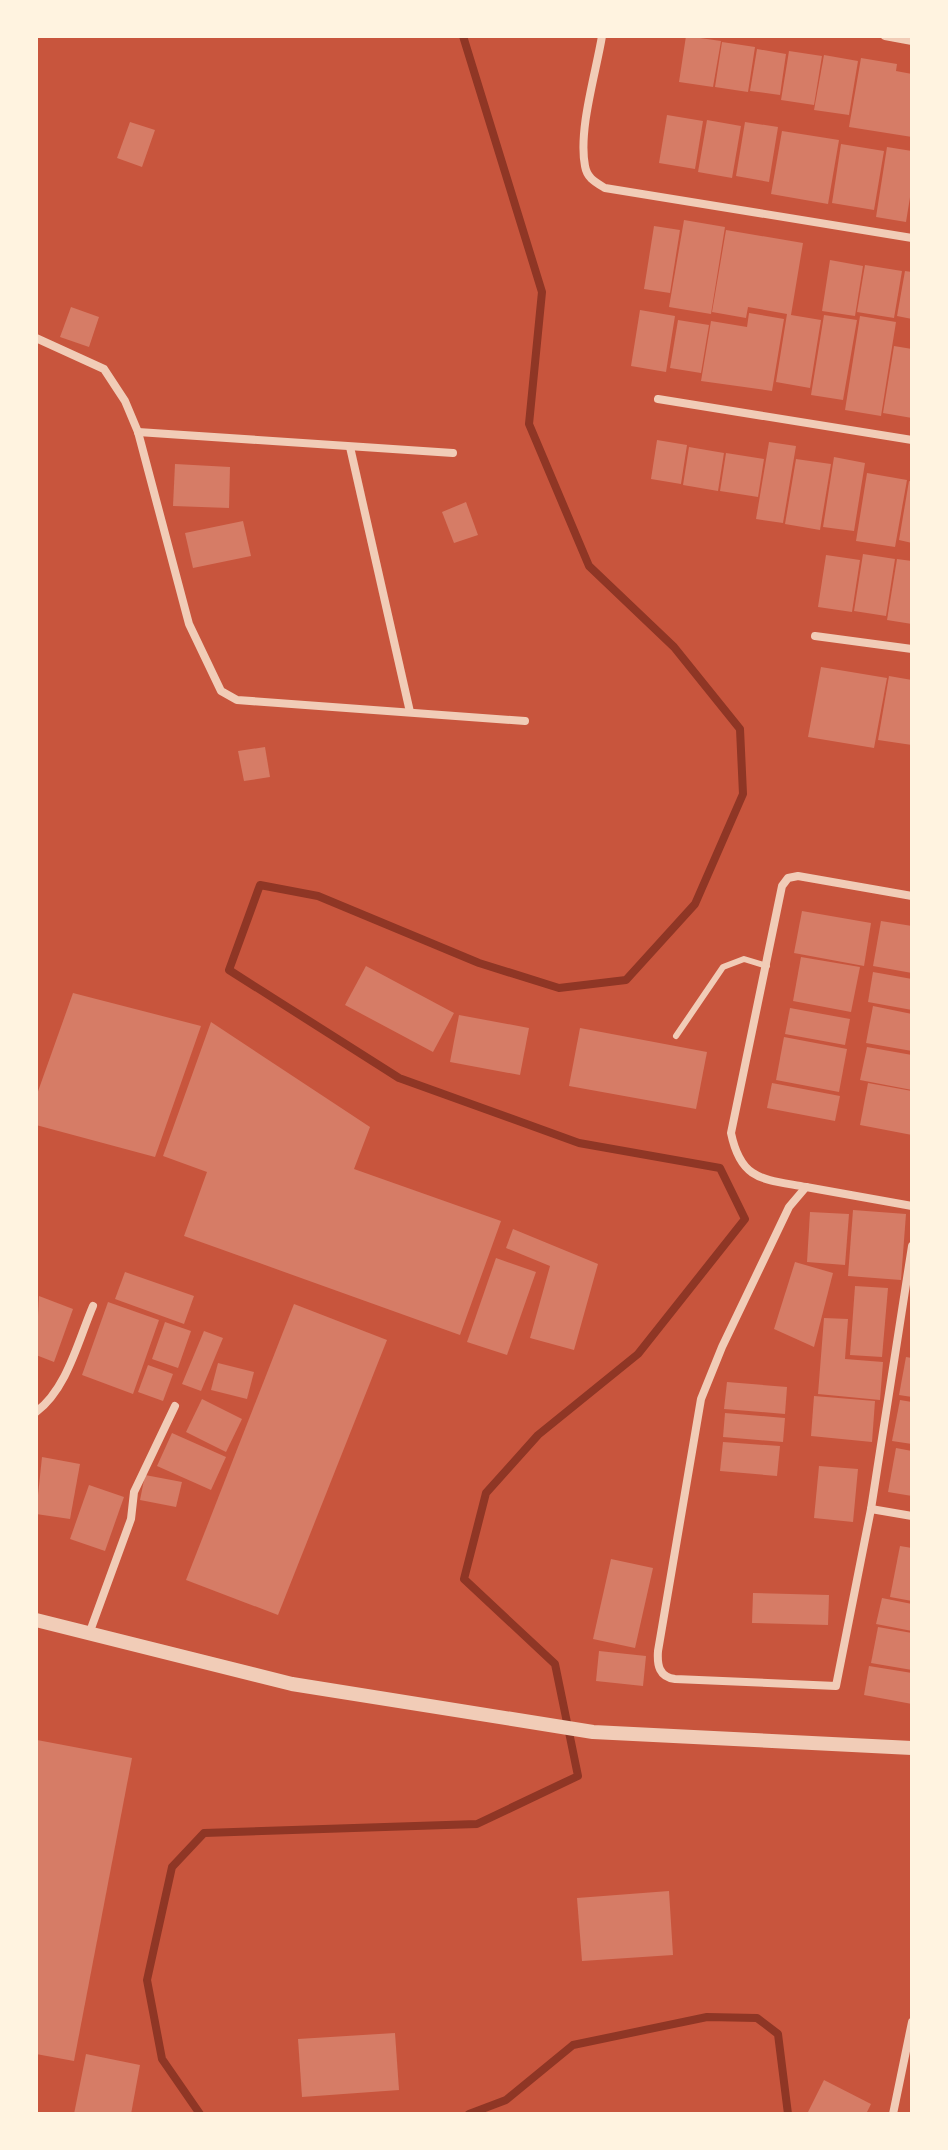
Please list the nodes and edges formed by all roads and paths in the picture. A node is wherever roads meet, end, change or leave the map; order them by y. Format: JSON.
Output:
{"nodes":[{"id":1,"x":602,"y":36,"type":"edge"},
{"id":2,"x":885,"y":36,"type":"edge"},
{"id":3,"x":912,"y":41,"type":"edge"},
{"id":4,"x":912,"y":238,"type":"edge"},
{"id":5,"x":36,"y":338,"type":"edge"},
{"id":6,"x":658,"y":399,"type":"dead end"},
{"id":7,"x":138,"y":432,"type":"junction"},
{"id":8,"x":912,"y":440,"type":"edge"},
{"id":9,"x":350,"y":447,"type":"junction"},
{"id":10,"x":453,"y":453,"type":"dead end"},
{"id":11,"x":815,"y":636,"type":"dead end"},
{"id":12,"x":912,"y":649,"type":"edge"},
{"id":13,"x":410,"y":712,"type":"junction"},
{"id":14,"x":525,"y":721,"type":"dead end"},
{"id":15,"x":912,"y":896,"type":"edge"},
{"id":16,"x":767,"y":966,"type":"junction"},
{"id":17,"x":676,"y":1036,"type":"dead end"},
{"id":18,"x":806,"y":1187,"type":"junction"},
{"id":19,"x":912,"y":1206,"type":"edge"},
{"id":20,"x":912,"y":1246,"type":"edge"},
{"id":21,"x":93,"y":1306,"type":"dead end"},
{"id":22,"x":175,"y":1406,"type":"dead end"},
{"id":23,"x":36,"y":1412,"type":"edge"},
{"id":24,"x":871,"y":1509,"type":"junction"},
{"id":25,"x":912,"y":1516,"type":"edge"},
{"id":26,"x":36,"y":1620,"type":"edge"},
{"id":27,"x":89,"y":1634,"type":"junction"},
{"id":28,"x":912,"y":1748,"type":"edge"},
{"id":29,"x":912,"y":2022,"type":"edge"},
{"id":30,"x":893,"y":2114,"type":"edge"}],
"edges":[{"from":1,"to":4,"type":"street"},
{"from":2,"to":3,"type":"street"},
{"from":5,"to":7,"type":"street"},
{"from":6,"to":8,"type":"street"},
{"from":7,"to":9,"type":"street"},
{"from":7,"to":13,"type":"street"},
{"from":9,"to":10,"type":"street"},
{"from":9,"to":13,"type":"street"},
{"from":11,"to":12,"type":"street"},
{"from":13,"to":14,"type":"street"},
{"from":15,"to":16,"type":"street"},
{"from":16,"to":17,"type":"lane"},
{"from":16,"to":18,"type":"street"},
{"from":18,"to":19,"type":"street"},
{"from":18,"to":24,"type":"street"},
{"from":20,"to":24,"type":"street"},
{"from":21,"to":23,"type":"street"},
{"from":22,"to":27,"type":"street"},
{"from":24,"to":25,"type":"street"},
{"from":26,"to":27,"type":"street"},
{"from":27,"to":28,"type":"street"},
{"from":29,"to":30,"type":"street"}]}
